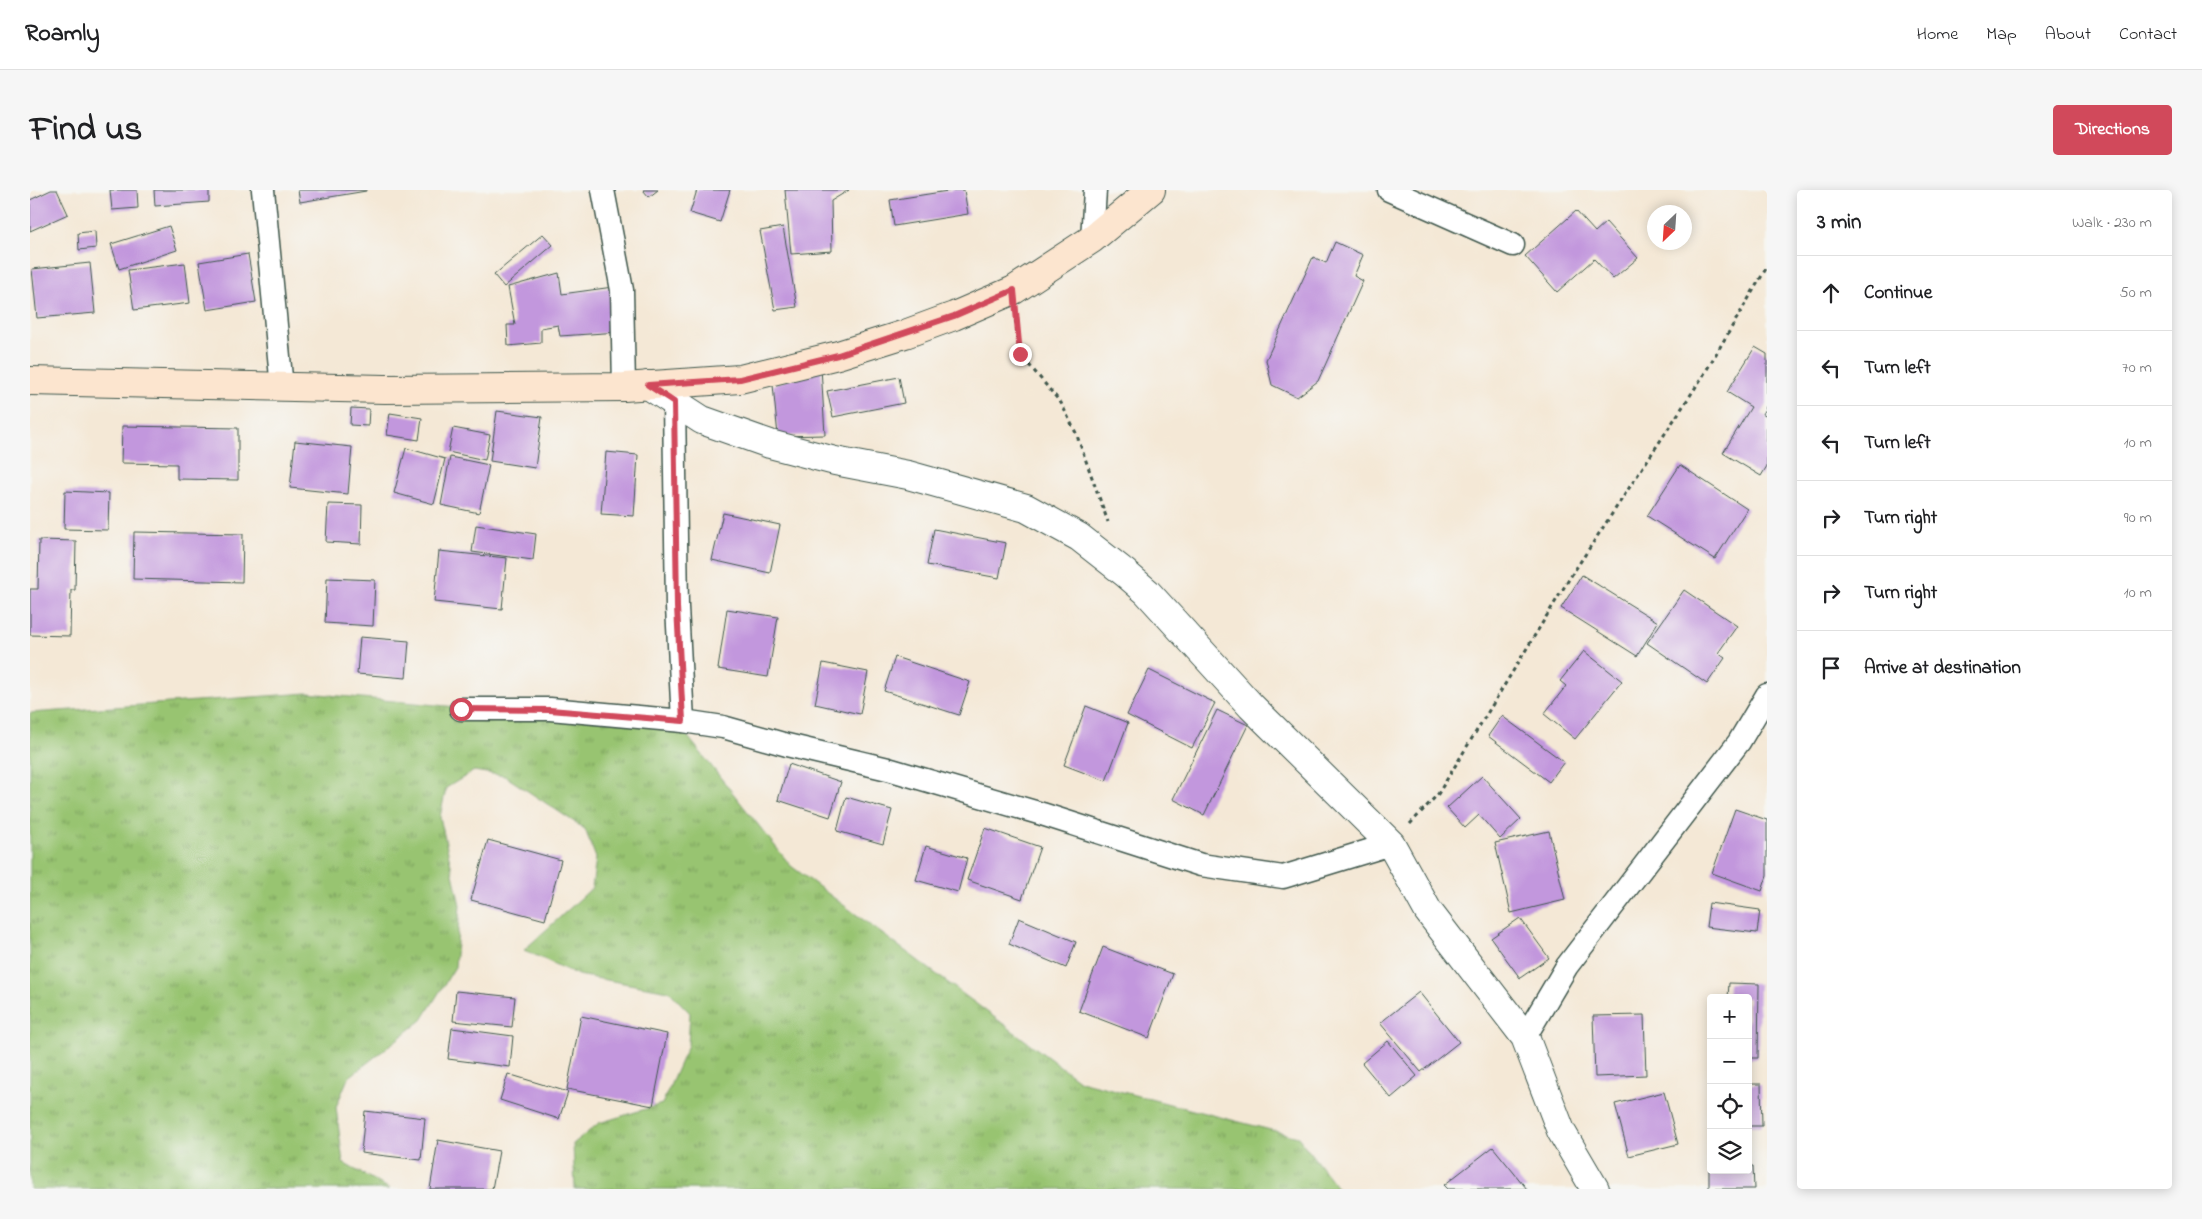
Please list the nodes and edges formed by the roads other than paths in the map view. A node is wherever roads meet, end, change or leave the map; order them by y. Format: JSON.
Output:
{"nodes":[{"id":1,"x":263,"y":190,"type":"edge"},
{"id":2,"x":603,"y":190,"type":"edge"},
{"id":3,"x":1095,"y":190,"type":"edge"},
{"id":4,"x":1151,"y":190,"type":"edge"},
{"id":5,"x":1390,"y":190,"type":"edge"},
{"id":6,"x":1092,"y":239,"type":"junction"},
{"id":7,"x":1513,"y":245,"type":"dead end"},
{"id":8,"x":30,"y":381,"type":"edge"},
{"id":9,"x":636,"y":386,"type":"junction"},
{"id":10,"x":282,"y":388,"type":"junction"},
{"id":11,"x":674,"y":402,"type":"junction"},
{"id":12,"x":1767,"y":695,"type":"edge"},
{"id":13,"x":461,"y":709,"type":"dead end"},
{"id":14,"x":683,"y":721,"type":"junction"},
{"id":15,"x":1390,"y":844,"type":"junction"},
{"id":16,"x":1525,"y":1037,"type":"junction"},
{"id":17,"x":1594,"y":1189,"type":"edge"}],
"edges":[{"from":1,"to":10,"type":"street"},
{"from":2,"to":9,"type":"street"},
{"from":3,"to":6,"type":"street"},
{"from":4,"to":6,"type":"main road"},
{"from":5,"to":7,"type":"street"},
{"from":6,"to":9,"type":"main road"},
{"from":8,"to":10,"type":"main road"},
{"from":9,"to":10,"type":"main road"},
{"from":9,"to":11,"type":"street"},
{"from":11,"to":14,"type":"street"},
{"from":11,"to":15,"type":"street"},
{"from":12,"to":16,"type":"street"},
{"from":13,"to":14,"type":"street"},
{"from":14,"to":15,"type":"street"},
{"from":15,"to":16,"type":"street"},
{"from":16,"to":17,"type":"street"}]}
